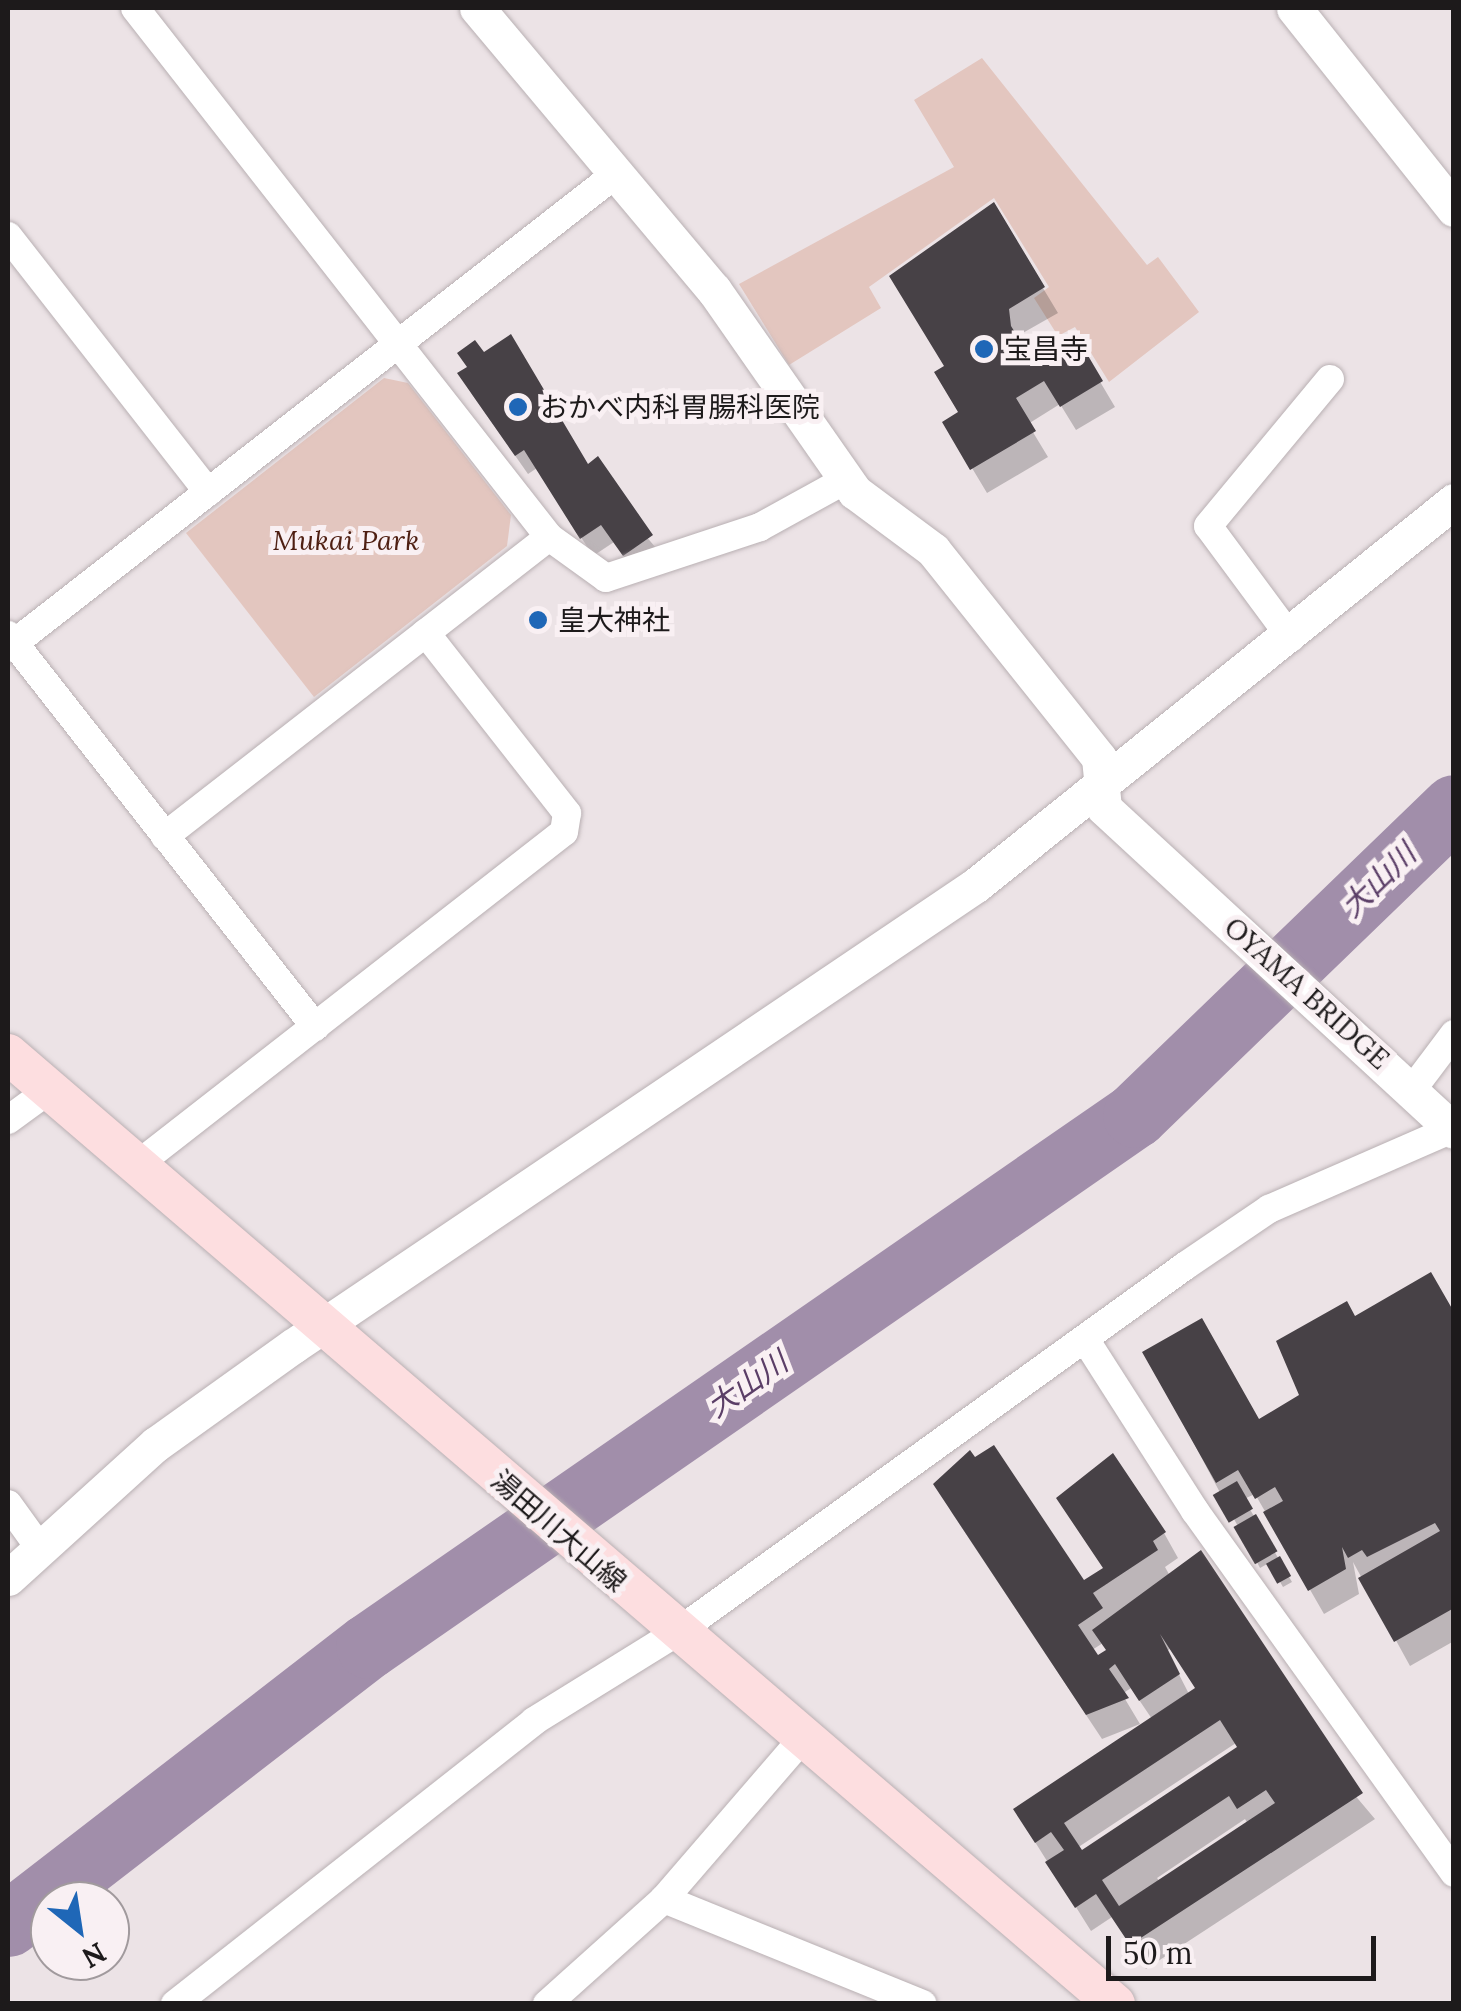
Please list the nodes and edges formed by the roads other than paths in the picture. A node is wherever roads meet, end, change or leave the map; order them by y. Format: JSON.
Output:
{"nodes":[{"id":1,"x":135,"y":8,"type":"edge"},
{"id":2,"x":478,"y":8,"type":"edge"},
{"id":3,"x":1294,"y":8,"type":"edge"},
{"id":4,"x":617,"y":172,"type":"junction"},
{"id":5,"x":1447,"y":187,"type":"edge"},
{"id":6,"x":8,"y":236,"type":"edge"},
{"id":7,"x":398,"y":344,"type":"junction"},
{"id":8,"x":1330,"y":379,"type":"dead end"},
{"id":9,"x":847,"y":480,"type":"junction"},
{"id":10,"x":208,"y":492,"type":"junction"},
{"id":11,"x":1454,"y":501,"type":"edge"},
{"id":12,"x":549,"y":536,"type":"junction"},
{"id":13,"x":426,"y":633,"type":"junction"},
{"id":14,"x":1291,"y":638,"type":"junction"},
{"id":15,"x":10,"y":642,"type":"edge"},
{"id":16,"x":1102,"y":789,"type":"junction"},
{"id":17,"x":165,"y":836,"type":"junction"},
{"id":18,"x":314,"y":1026,"type":"junction"},
{"id":19,"x":1454,"y":1034,"type":"edge"},
{"id":20,"x":8,"y":1054,"type":"edge"},
{"id":21,"x":1406,"y":1084,"type":"junction"},
{"id":22,"x":50,"y":1090,"type":"junction"},
{"id":23,"x":8,"y":1120,"type":"edge"},
{"id":24,"x":1453,"y":1130,"type":"edge"},
{"id":25,"x":137,"y":1166,"type":"junction"},
{"id":26,"x":322,"y":1325,"type":"junction"},
{"id":27,"x":1085,"y":1339,"type":"junction"},
{"id":28,"x":8,"y":1504,"type":"edge"},
{"id":29,"x":40,"y":1547,"type":"junction"},
{"id":30,"x":8,"y":1578,"type":"edge"},
{"id":31,"x":670,"y":1628,"type":"junction"},
{"id":32,"x":802,"y":1739,"type":"junction"},
{"id":33,"x":1454,"y":1873,"type":"edge"},
{"id":34,"x":664,"y":1900,"type":"junction"},
{"id":35,"x":175,"y":2004,"type":"edge"},
{"id":36,"x":547,"y":2004,"type":"edge"},
{"id":37,"x":923,"y":2004,"type":"edge"},
{"id":38,"x":1116,"y":2004,"type":"edge"}],
"edges":[{"from":1,"to":7,"type":"street"},
{"from":2,"to":4,"type":"street","name":"OYAMA BRIDGE"},
{"from":3,"to":5,"type":"street"},
{"from":4,"to":7,"type":"street"},
{"from":4,"to":9,"type":"street","name":"OYAMA BRIDGE"},
{"from":6,"to":10,"type":"street"},
{"from":7,"to":10,"type":"street"},
{"from":7,"to":12,"type":"street"},
{"from":8,"to":14,"type":"street"},
{"from":9,"to":12,"type":"street"},
{"from":9,"to":16,"type":"street","name":"OYAMA BRIDGE"},
{"from":10,"to":15,"type":"street"},
{"from":11,"to":14,"type":"street"},
{"from":12,"to":13,"type":"street"},
{"from":13,"to":17,"type":"street"},
{"from":13,"to":18,"type":"street"},
{"from":14,"to":16,"type":"street"},
{"from":15,"to":17,"type":"street"},
{"from":16,"to":21,"type":"street","name":"OYAMA BRIDGE"},
{"from":16,"to":26,"type":"street"},
{"from":17,"to":18,"type":"street"},
{"from":18,"to":25,"type":"street"},
{"from":19,"to":21,"type":"street"},
{"from":20,"to":22,"type":"main road","name":"湯田川大山線"},
{"from":21,"to":24,"type":"street","name":"OYAMA BRIDGE"},
{"from":22,"to":23,"type":"street"},
{"from":22,"to":25,"type":"main road","name":"湯田川大山線"},
{"from":24,"to":27,"type":"street"},
{"from":25,"to":26,"type":"main road","name":"湯田川大山線"},
{"from":26,"to":29,"type":"street"},
{"from":26,"to":31,"type":"main road","name":"湯田川大山線"},
{"from":27,"to":31,"type":"street"},
{"from":27,"to":33,"type":"street"},
{"from":28,"to":29,"type":"street"},
{"from":29,"to":30,"type":"street"},
{"from":31,"to":32,"type":"main road","name":"湯田川大山線"},
{"from":31,"to":35,"type":"street"},
{"from":32,"to":34,"type":"street"},
{"from":32,"to":38,"type":"main road","name":"湯田川大山線"},
{"from":34,"to":36,"type":"street"},
{"from":34,"to":37,"type":"street"}]}
